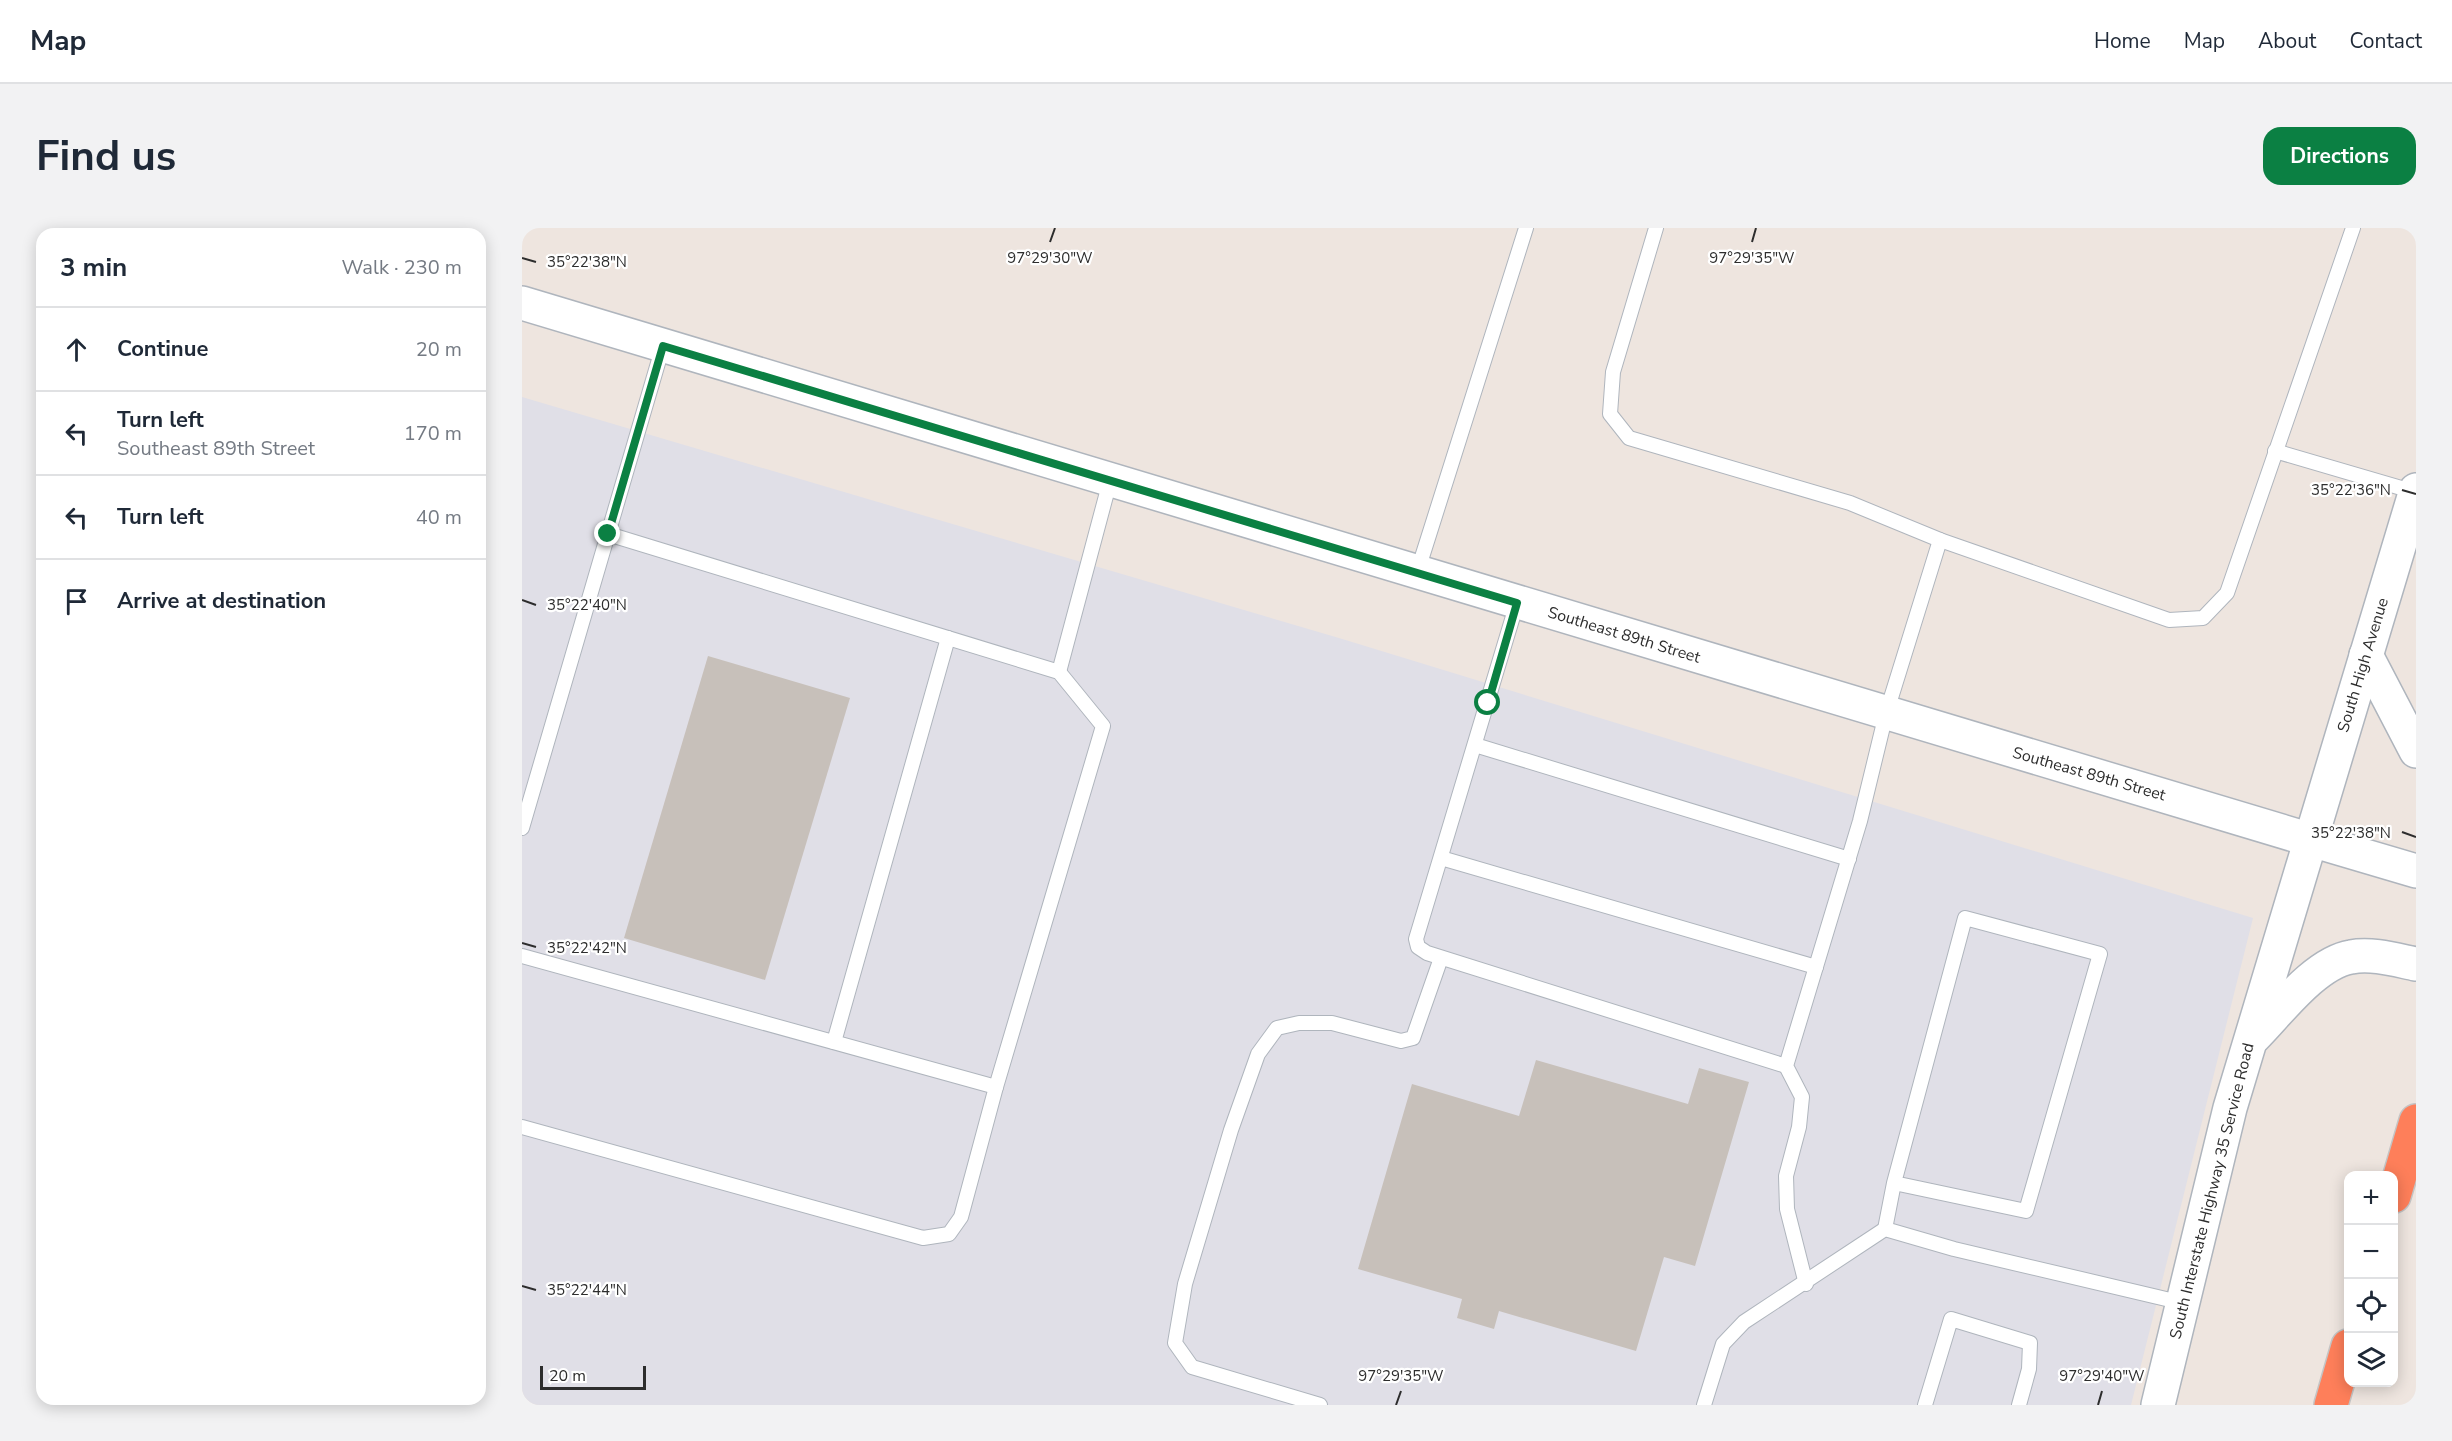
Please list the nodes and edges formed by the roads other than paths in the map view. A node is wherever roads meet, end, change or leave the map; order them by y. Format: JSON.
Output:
{"nodes":[{"id":1,"x":1526,"y":228,"type":"edge"},
{"id":2,"x":1656,"y":228,"type":"edge"},
{"id":3,"x":2353,"y":228,"type":"edge"},
{"id":4,"x":522,"y":303,"type":"edge"},
{"id":5,"x":663,"y":346,"type":"junction"},
{"id":6,"x":2275,"y":451,"type":"junction"},
{"id":7,"x":1110,"y":481,"type":"junction"},
{"id":8,"x":2416,"y":491,"type":"edge"},
{"id":9,"x":608,"y":534,"type":"junction"},
{"id":10,"x":1940,"y":540,"type":"junction"},
{"id":11,"x":1418,"y":573,"type":"junction"},
{"id":12,"x":1517,"y":603,"type":"junction"},
{"id":13,"x":948,"y":638,"type":"junction"},
{"id":14,"x":2366,"y":655,"type":"junction"},
{"id":15,"x":1059,"y":672,"type":"junction"},
{"id":16,"x":1886,"y":714,"type":"junction"},
{"id":17,"x":1475,"y":745,"type":"junction"},
{"id":18,"x":2416,"y":751,"type":"edge"},
{"id":19,"x":522,"y":828,"type":"edge"},
{"id":20,"x":2311,"y":840,"type":"junction"},
{"id":21,"x":1441,"y":858,"type":"junction"},
{"id":22,"x":1849,"y":859,"type":"junction"},
{"id":23,"x":2416,"y":871,"type":"edge"},
{"id":24,"x":522,"y":956,"type":"edge"},
{"id":25,"x":1442,"y":957,"type":"junction"},
{"id":26,"x":2416,"y":964,"type":"edge"},
{"id":27,"x":1816,"y":967,"type":"junction"},
{"id":28,"x":2251,"y":1040,"type":"junction"},
{"id":29,"x":834,"y":1042,"type":"junction"},
{"id":30,"x":1786,"y":1066,"type":"junction"},
{"id":31,"x":996,"y":1087,"type":"junction"},
{"id":32,"x":2416,"y":1121,"type":"edge"},
{"id":33,"x":522,"y":1126,"type":"edge"},
{"id":34,"x":2398,"y":1182,"type":"edge"},
{"id":35,"x":1894,"y":1183,"type":"junction"},
{"id":36,"x":1885,"y":1229,"type":"junction"},
{"id":37,"x":1806,"y":1284,"type":"junction"},
{"id":38,"x":2182,"y":1303,"type":"junction"},
{"id":39,"x":2344,"y":1362,"type":"edge"},
{"id":40,"x":1320,"y":1405,"type":"edge"},
{"id":41,"x":1704,"y":1405,"type":"edge"},
{"id":42,"x":1925,"y":1405,"type":"edge"},
{"id":43,"x":2019,"y":1405,"type":"edge"},
{"id":44,"x":2158,"y":1405,"type":"edge"},
{"id":45,"x":2331,"y":1405,"type":"edge"}],
"edges":[{"from":1,"to":11,"type":"lane"},
{"from":2,"to":10,"type":"lane"},
{"from":3,"to":6,"type":"lane"},
{"from":4,"to":5,"type":"street","name":"Southeast 89th Street"},
{"from":5,"to":7,"type":"street","name":"Southeast 89th Street"},
{"from":5,"to":9,"type":"lane"},
{"from":6,"to":8,"type":"lane"},
{"from":6,"to":10,"type":"lane"},
{"from":7,"to":11,"type":"street","name":"Southeast 89th Street"},
{"from":7,"to":15,"type":"lane"},
{"from":8,"to":14,"type":"street","name":"South High Avenue"},
{"from":9,"to":13,"type":"lane"},
{"from":9,"to":19,"type":"lane"},
{"from":10,"to":16,"type":"lane"},
{"from":11,"to":12,"type":"street","name":"Southeast 89th Street"},
{"from":12,"to":16,"type":"street","name":"Southeast 89th Street"},
{"from":12,"to":17,"type":"lane"},
{"from":13,"to":15,"type":"lane"},
{"from":13,"to":29,"type":"lane"},
{"from":14,"to":18,"type":"street"},
{"from":14,"to":20,"type":"street","name":"South High Avenue"},
{"from":15,"to":31,"type":"lane"},
{"from":16,"to":20,"type":"street","name":"Southeast 89th Street"},
{"from":16,"to":22,"type":"lane"},
{"from":17,"to":21,"type":"lane"},
{"from":17,"to":22,"type":"lane"},
{"from":20,"to":23,"type":"street","name":"Southeast 89th Street"},
{"from":20,"to":28,"type":"street","name":"South Interstate Highway 35 Service Road"},
{"from":21,"to":25,"type":"lane"},
{"from":21,"to":27,"type":"lane"},
{"from":22,"to":27,"type":"lane"},
{"from":24,"to":29,"type":"lane"},
{"from":25,"to":30,"type":"lane"},
{"from":25,"to":40,"type":"lane"},
{"from":26,"to":28,"type":"street"},
{"from":27,"to":30,"type":"lane"},
{"from":28,"to":38,"type":"street","name":"South Interstate Highway 35 Service Road"},
{"from":29,"to":31,"type":"lane"},
{"from":30,"to":37,"type":"lane"},
{"from":31,"to":33,"type":"lane"},
{"from":32,"to":34,"type":"highway"},
{"from":35,"to":35,"type":"lane"},
{"from":35,"to":36,"type":"lane"},
{"from":36,"to":37,"type":"lane"},
{"from":36,"to":38,"type":"lane"},
{"from":37,"to":41,"type":"lane"},
{"from":38,"to":44,"type":"street","name":"South Interstate Highway 35 Service Road"},
{"from":39,"to":45,"type":"highway"},
{"from":42,"to":43,"type":"lane"}]}
